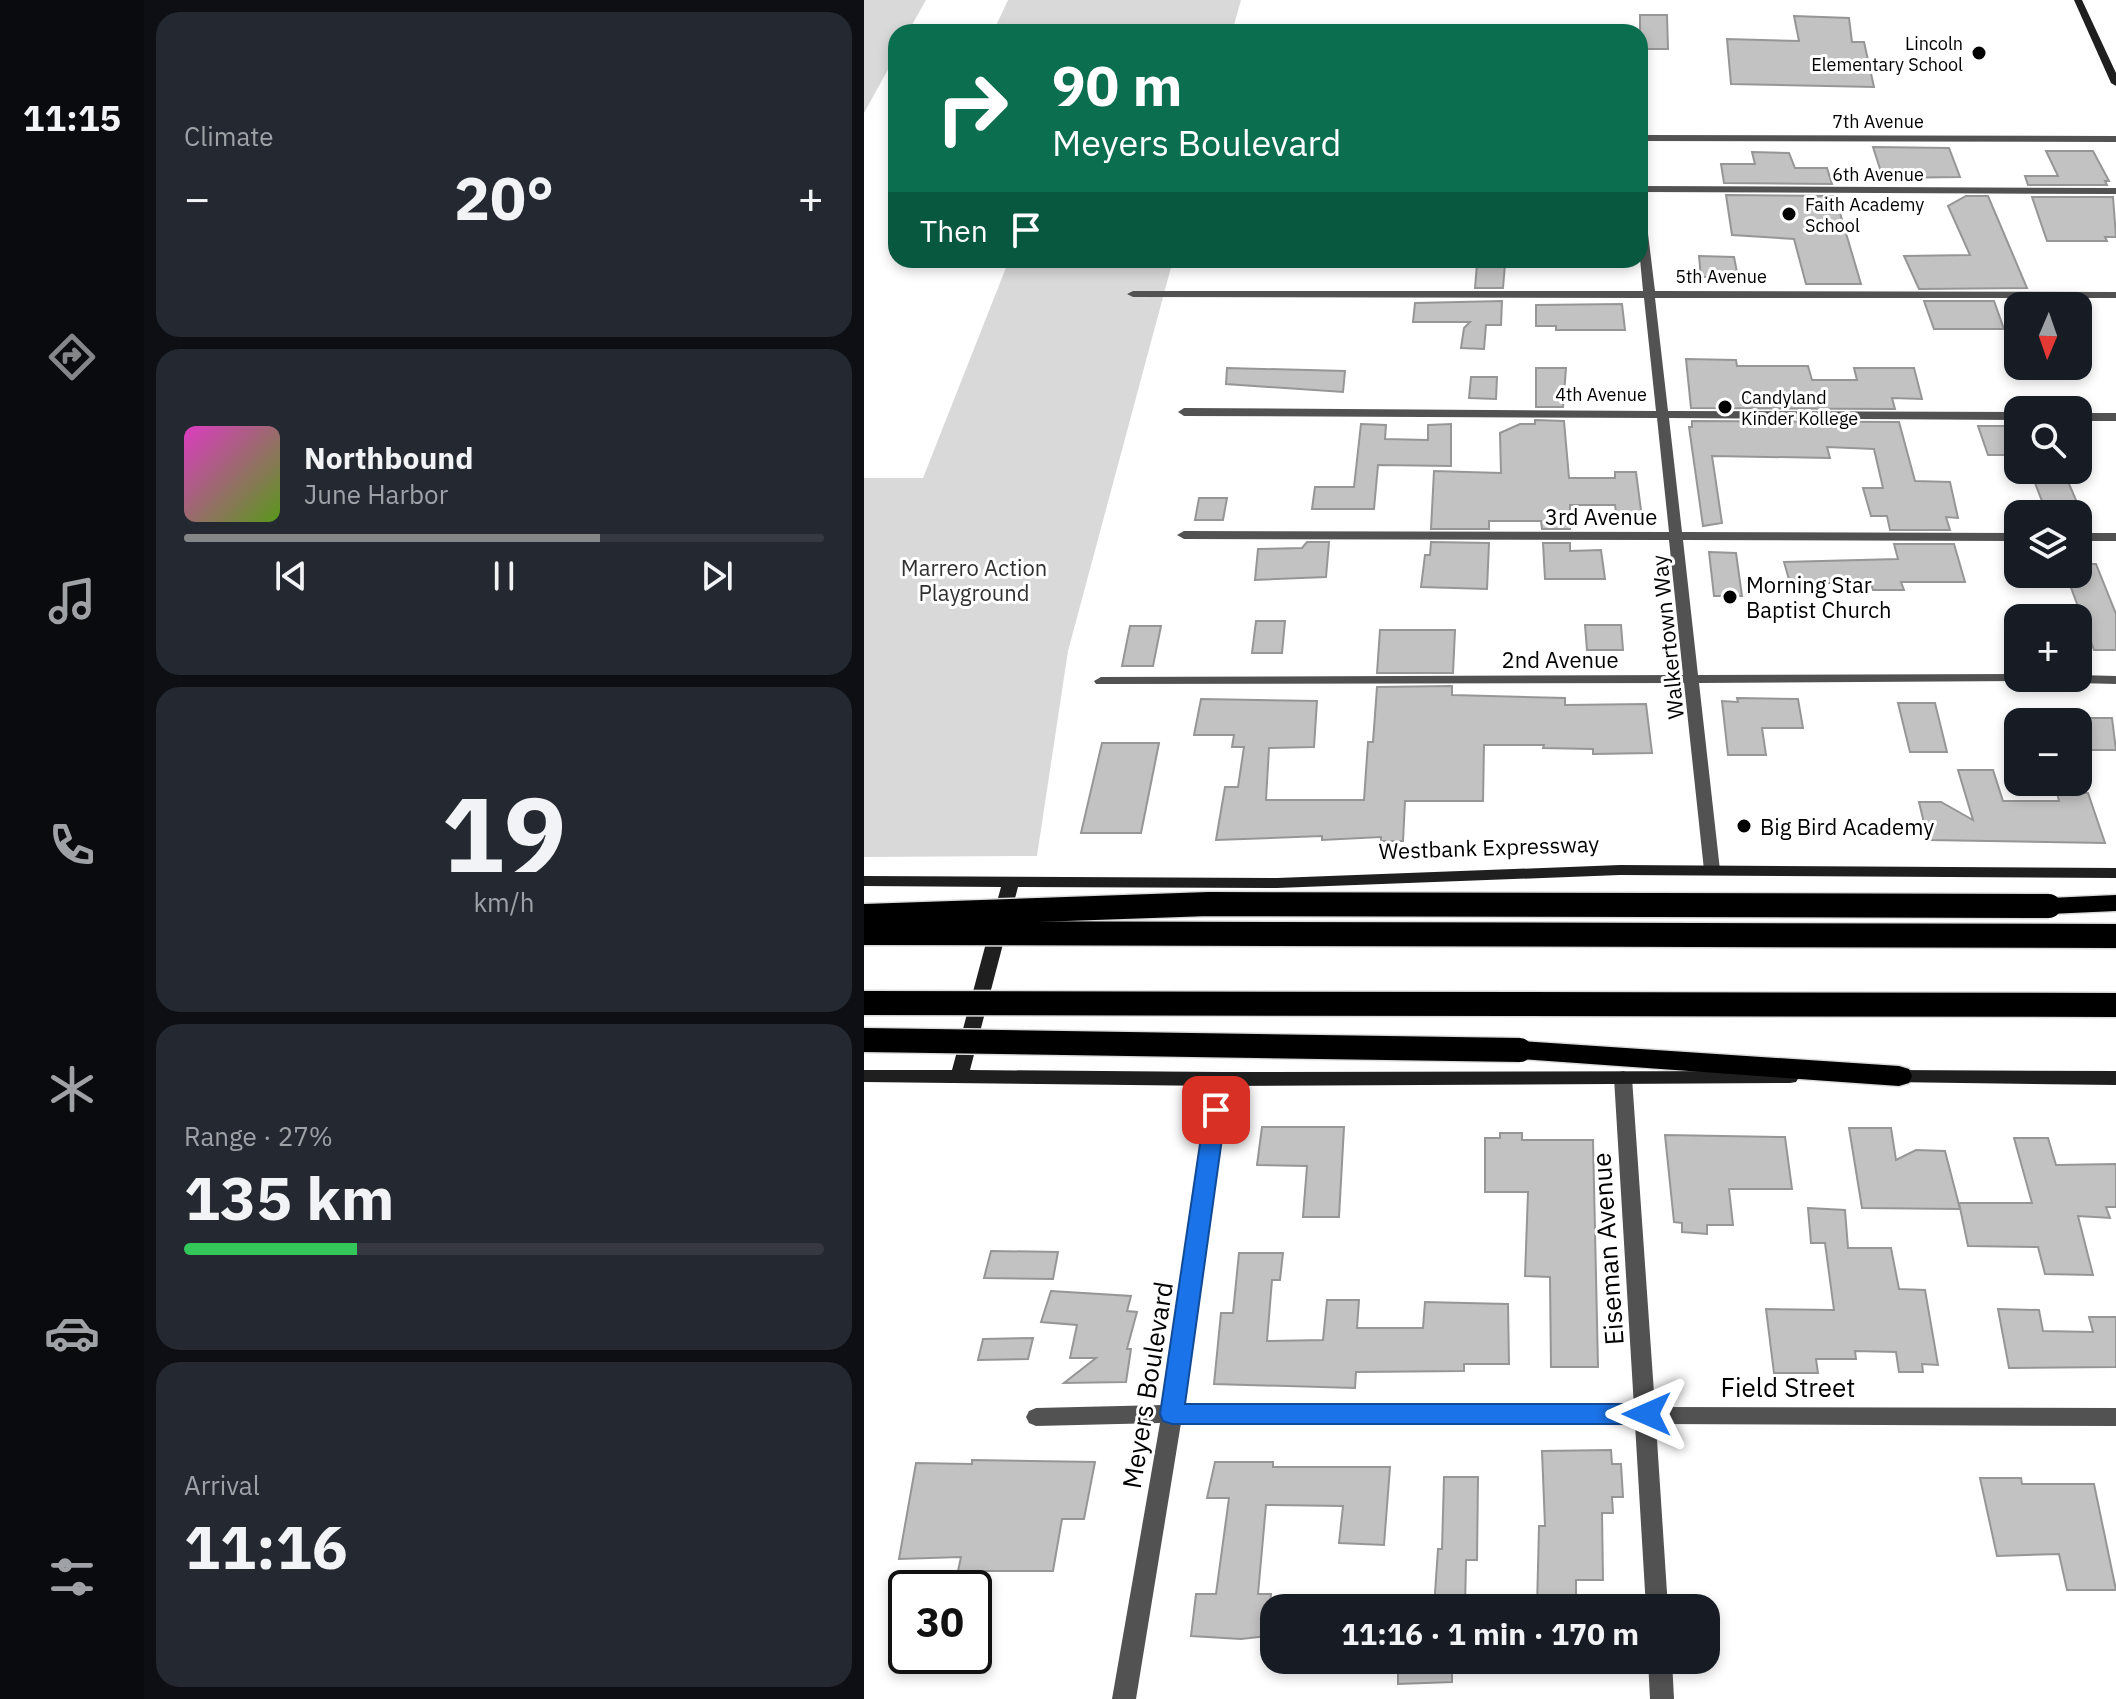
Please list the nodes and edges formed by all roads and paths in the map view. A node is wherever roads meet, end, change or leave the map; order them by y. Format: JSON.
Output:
{"nodes":[{"id":1,"x":2078,"y":0,"type":"edge"},
{"id":2,"x":2116,"y":83,"type":"edge"},
{"id":3,"x":1648,"y":138,"type":"edge"},
{"id":4,"x":2116,"y":139,"type":"edge"},
{"id":5,"x":1648,"y":189,"type":"edge"},
{"id":6,"x":2116,"y":191,"type":"edge"},
{"id":7,"x":1646,"y":268,"type":"edge"},
{"id":8,"x":1133,"y":294,"type":"dead end"},
{"id":9,"x":1648,"y":294,"type":"junction"},
{"id":10,"x":2116,"y":295,"type":"edge"},
{"id":11,"x":1184,"y":412,"type":"dead end"},
{"id":12,"x":1663,"y":412,"type":"junction"},
{"id":13,"x":2004,"y":416,"type":"edge"},
{"id":14,"x":2092,"y":417,"type":"edge"},
{"id":15,"x":2116,"y":417,"type":"edge"},
{"id":16,"x":1184,"y":535,"type":"dead end"},
{"id":17,"x":1676,"y":536,"type":"junction"},
{"id":18,"x":2004,"y":537,"type":"edge"},
{"id":19,"x":2092,"y":537,"type":"edge"},
{"id":20,"x":2116,"y":537,"type":"edge"},
{"id":21,"x":2004,"y":678,"type":"edge"},
{"id":22,"x":2092,"y":679,"type":"edge"},
{"id":23,"x":2116,"y":680,"type":"edge"},
{"id":24,"x":1101,"y":681,"type":"dead end"},
{"id":25,"x":1692,"y":681,"type":"junction"},
{"id":26,"x":1712,"y":870,"type":"junction"},
{"id":27,"x":2116,"y":873,"type":"edge"},
{"id":28,"x":864,"y":881,"type":"edge"},
{"id":29,"x":1011,"y":881,"type":"junction"},
{"id":30,"x":2116,"y":903,"type":"edge"},
{"id":31,"x":864,"y":916,"type":"edge"},
{"id":32,"x":864,"y":933,"type":"edge"},
{"id":33,"x":2116,"y":936,"type":"edge"},
{"id":34,"x":864,"y":1003,"type":"edge"},
{"id":35,"x":2116,"y":1005,"type":"edge"},
{"id":36,"x":864,"y":1040,"type":"edge"},
{"id":37,"x":864,"y":1076,"type":"edge"},
{"id":38,"x":1899,"y":1076,"type":"junction"},
{"id":39,"x":959,"y":1077,"type":"junction"},
{"id":40,"x":1623,"y":1078,"type":"junction"},
{"id":41,"x":2116,"y":1078,"type":"edge"},
{"id":42,"x":1220,"y":1079,"type":"junction"},
{"id":43,"x":1172,"y":1414,"type":"junction"},
{"id":44,"x":1647,"y":1414,"type":"junction"},
{"id":45,"x":1036,"y":1417,"type":"dead end"},
{"id":46,"x":2116,"y":1417,"type":"edge"},
{"id":47,"x":1656,"y":1594,"type":"edge"},
{"id":48,"x":1661,"y":1674,"type":"edge"},
{"id":49,"x":1124,"y":1699,"type":"edge"},
{"id":50,"x":1662,"y":1699,"type":"edge"}],
"edges":[{"from":1,"to":2,"type":"main road"},
{"from":3,"to":4,"type":"street","name":"7th Avenue"},
{"from":5,"to":6,"type":"street","name":"6th Avenue"},
{"from":7,"to":9,"type":"street","name":"Walkertown Way"},
{"from":8,"to":9,"type":"street","name":"5th Avenue"},
{"from":9,"to":10,"type":"street","name":"5th Avenue"},
{"from":9,"to":12,"type":"street","name":"Walkertown Way"},
{"from":11,"to":12,"type":"street","name":"4th Avenue"},
{"from":12,"to":13,"type":"street","name":"4th Avenue"},
{"from":12,"to":17,"type":"street","name":"Walkertown Way"},
{"from":14,"to":15,"type":"street"},
{"from":16,"to":17,"type":"street","name":"3rd Avenue"},
{"from":17,"to":18,"type":"street","name":"3rd Avenue"},
{"from":17,"to":25,"type":"street","name":"Walkertown Way"},
{"from":19,"to":20,"type":"street"},
{"from":21,"to":25,"type":"street","name":"2nd Avenue"},
{"from":22,"to":23,"type":"street"},
{"from":24,"to":25,"type":"street","name":"2nd Avenue"},
{"from":25,"to":26,"type":"street","name":"Walkertown Way"},
{"from":26,"to":27,"type":"main road","name":"Westbank Expressway"},
{"from":26,"to":29,"type":"main road","name":"Westbank Expressway"},
{"from":28,"to":29,"type":"main road","name":"Westbank Expressway"},
{"from":29,"to":39,"type":"main road"},
{"from":30,"to":31,"type":"highway","bridge":true},
{"from":32,"to":33,"type":"highway","bridge":true},
{"from":34,"to":35,"type":"highway","bridge":true},
{"from":36,"to":38,"type":"highway","bridge":true},
{"from":37,"to":39,"type":"main road"},
{"from":38,"to":40,"type":"main road"},
{"from":38,"to":41,"type":"main road"},
{"from":39,"to":42,"type":"main road"},
{"from":40,"to":42,"type":"main road"},
{"from":40,"to":44,"type":"street","name":"Eiseman Avenue"},
{"from":42,"to":43,"type":"street","name":"Meyers Boulevard"},
{"from":43,"to":44,"type":"street","name":"Field Street"},
{"from":43,"to":45,"type":"street","name":"Field Street"},
{"from":43,"to":49,"type":"street","name":"Meyers Boulevard"},
{"from":44,"to":46,"type":"street","name":"Field Street"},
{"from":44,"to":47,"type":"street","name":"Eiseman Avenue"},
{"from":48,"to":50,"type":"street"}]}
